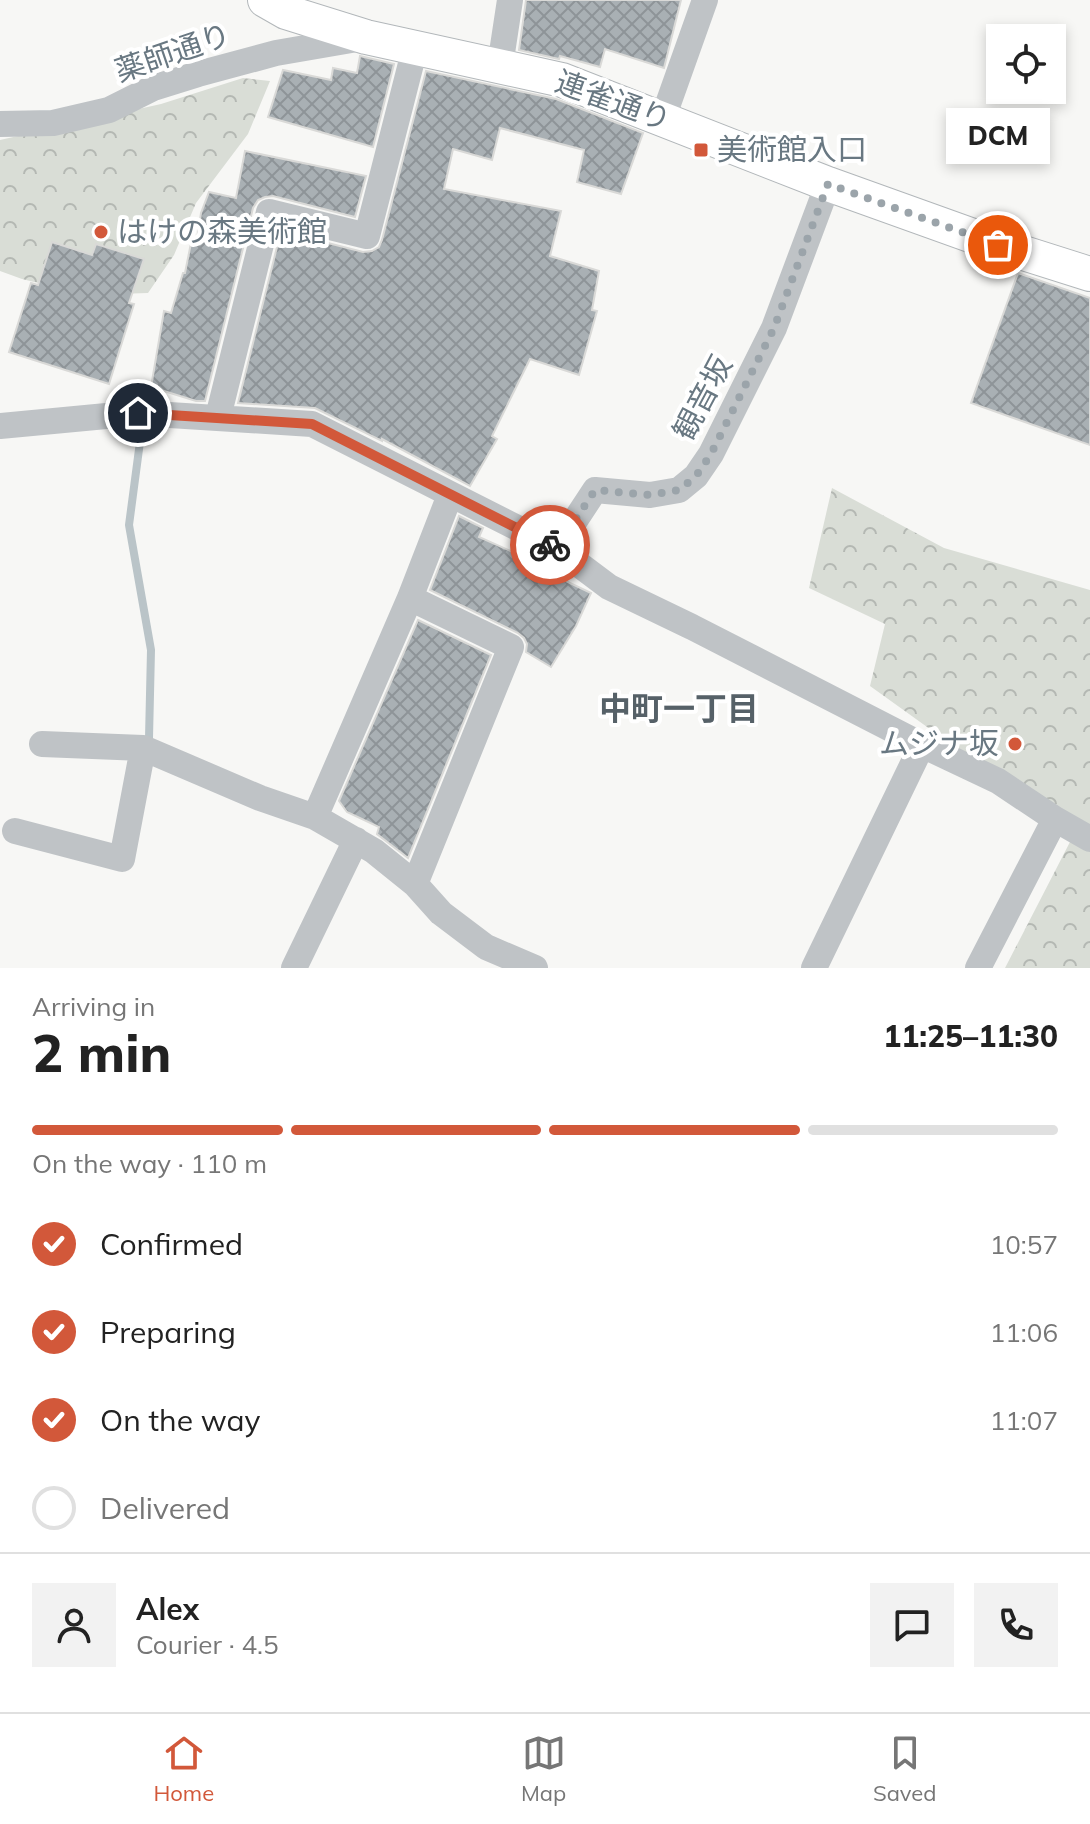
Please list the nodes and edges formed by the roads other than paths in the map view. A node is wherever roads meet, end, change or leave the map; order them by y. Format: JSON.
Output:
{"nodes":[{"id":1,"x":265,"y":0,"type":"edge"},
{"id":2,"x":510,"y":0,"type":"edge"},
{"id":3,"x":705,"y":0,"type":"edge"},
{"id":4,"x":366,"y":37,"type":"junction"},
{"id":5,"x":415,"y":48,"type":"junction"},
{"id":6,"x":500,"y":66,"type":"junction"},
{"id":7,"x":663,"y":118,"type":"junction"},
{"id":8,"x":0,"y":124,"type":"edge"},
{"id":9,"x":828,"y":184,"type":"junction"},
{"id":10,"x":1090,"y":274,"type":"edge"},
{"id":11,"x":218,"y":417,"type":"junction"},
{"id":12,"x":0,"y":426,"type":"edge"},
{"id":13,"x":450,"y":495,"type":"junction"},
{"id":14,"x":557,"y":548,"type":"junction"},
{"id":15,"x":410,"y":598,"type":"junction"},
{"id":16,"x":42,"y":744,"type":"dead end"},
{"id":17,"x":922,"y":745,"type":"junction"},
{"id":18,"x":143,"y":748,"type":"junction"},
{"id":19,"x":315,"y":817,"type":"junction"},
{"id":20,"x":1055,"y":819,"type":"junction"},
{"id":21,"x":15,"y":831,"type":"dead end"},
{"id":22,"x":1090,"y":839,"type":"edge"},
{"id":23,"x":356,"y":840,"type":"junction"},
{"id":24,"x":415,"y":884,"type":"junction"},
{"id":25,"x":294,"y":968,"type":"edge"},
{"id":26,"x":535,"y":968,"type":"edge"},
{"id":27,"x":814,"y":968,"type":"edge"},
{"id":28,"x":978,"y":968,"type":"edge"}],
"edges":[{"from":1,"to":4,"type":"main road","name":"連雀通り"},
{"from":2,"to":6,"type":"street"},
{"from":3,"to":7,"type":"street"},
{"from":4,"to":5,"type":"main road","name":"連雀通り"},
{"from":4,"to":8,"type":"street","name":"薬師通り"},
{"from":5,"to":6,"type":"main road","name":"連雀通り"},
{"from":5,"to":11,"type":"street"},
{"from":6,"to":7,"type":"main road","name":"連雀通り"},
{"from":7,"to":9,"type":"main road","name":"連雀通り"},
{"from":9,"to":10,"type":"main road","name":"連雀通り"},
{"from":9,"to":14,"type":"street","name":"観音坂"},
{"from":11,"to":12,"type":"street"},
{"from":11,"to":13,"type":"street"},
{"from":13,"to":14,"type":"street"},
{"from":13,"to":15,"type":"street"},
{"from":14,"to":17,"type":"street"},
{"from":15,"to":19,"type":"street"},
{"from":15,"to":24,"type":"street"},
{"from":16,"to":18,"type":"street"},
{"from":17,"to":20,"type":"street"},
{"from":17,"to":27,"type":"street"},
{"from":18,"to":19,"type":"street"},
{"from":18,"to":21,"type":"street"},
{"from":19,"to":23,"type":"street"},
{"from":20,"to":22,"type":"street"},
{"from":20,"to":28,"type":"street"},
{"from":23,"to":24,"type":"street"},
{"from":23,"to":25,"type":"street"},
{"from":24,"to":26,"type":"street"}]}
